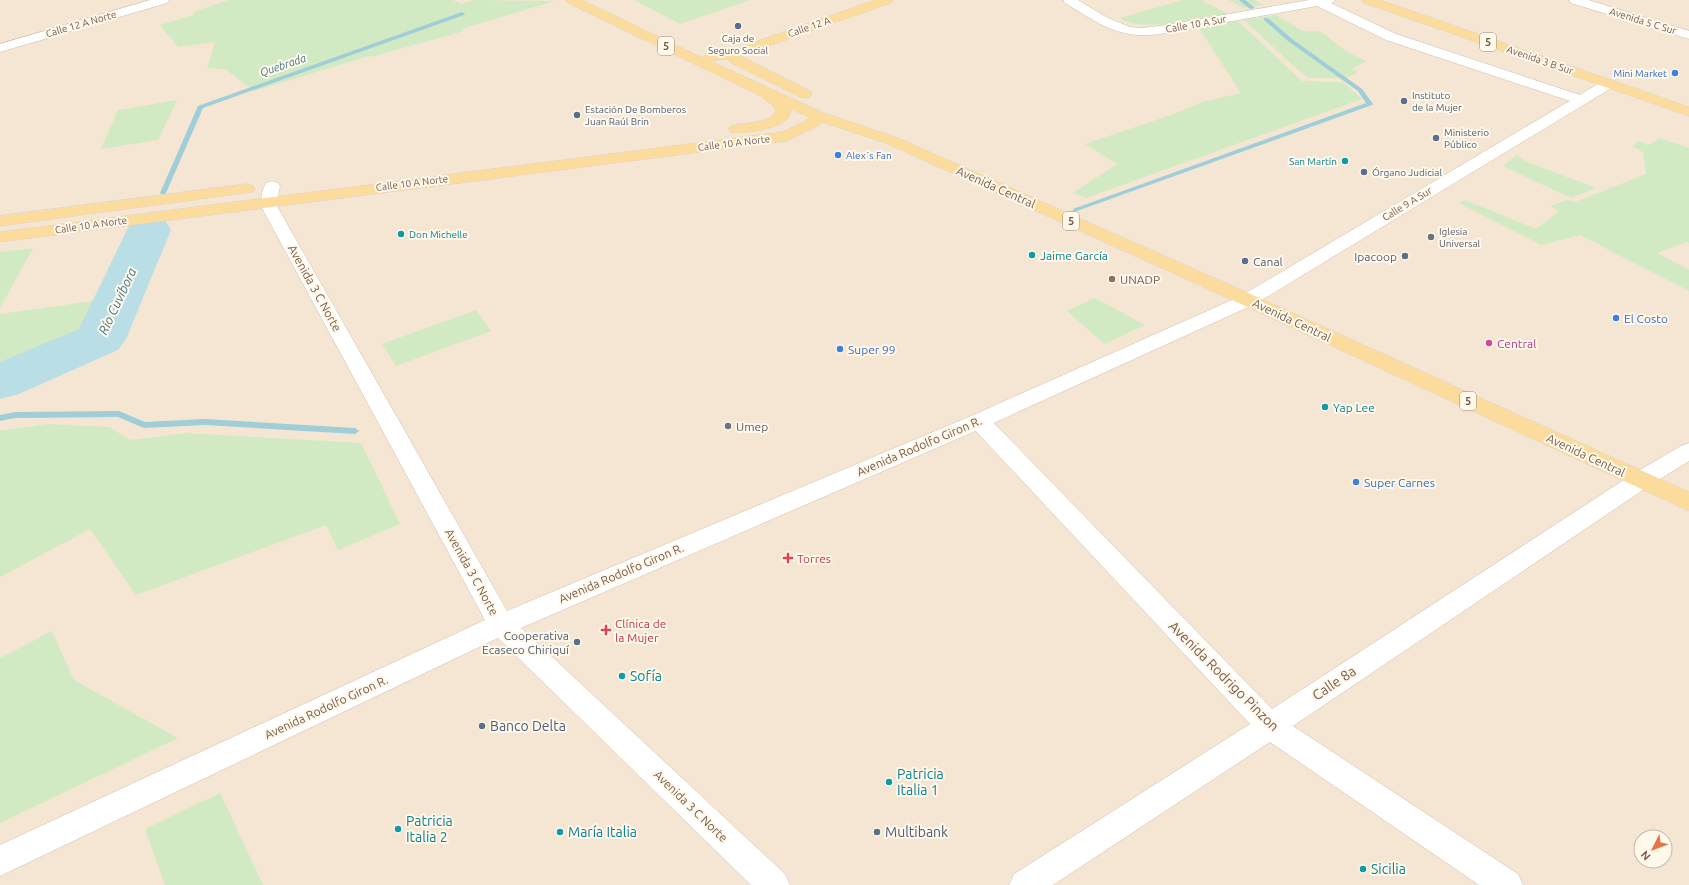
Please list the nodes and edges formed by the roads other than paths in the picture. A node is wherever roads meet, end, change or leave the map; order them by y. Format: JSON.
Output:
{"nodes":[{"id":1,"x":163,"y":0,"type":"edge"},
{"id":2,"x":572,"y":0,"type":"edge"},
{"id":3,"x":594,"y":0,"type":"edge"},
{"id":4,"x":887,"y":0,"type":"edge"},
{"id":5,"x":1069,"y":0,"type":"edge"},
{"id":6,"x":1368,"y":0,"type":"edge"},
{"id":7,"x":1575,"y":0,"type":"edge"},
{"id":8,"x":1325,"y":1,"type":"edge"},
{"id":9,"x":1689,"y":35,"type":"edge"},
{"id":10,"x":0,"y":48,"type":"edge"},
{"id":11,"x":731,"y":55,"type":"junction"},
{"id":12,"x":711,"y":57,"type":"junction"},
{"id":13,"x":1608,"y":84,"type":"junction"},
{"id":14,"x":760,"y":90,"type":"junction"},
{"id":15,"x":1581,"y":100,"type":"junction"},
{"id":16,"x":1689,"y":112,"type":"edge"},
{"id":17,"x":819,"y":116,"type":"junction"},
{"id":18,"x":786,"y":136,"type":"junction"},
{"id":19,"x":893,"y":141,"type":"junction"},
{"id":20,"x":519,"y":156,"type":"junction"},
{"id":21,"x":407,"y":170,"type":"dead end"},
{"id":22,"x":503,"y":172,"type":"junction"},
{"id":23,"x":276,"y":191,"type":"junction"},
{"id":24,"x":0,"y":221,"type":"edge"},
{"id":25,"x":0,"y":237,"type":"edge"},
{"id":26,"x":1248,"y":300,"type":"junction"},
{"id":27,"x":979,"y":421,"type":"junction"},
{"id":28,"x":1689,"y":451,"type":"edge"},
{"id":29,"x":1641,"y":480,"type":"junction"},
{"id":30,"x":1689,"y":502,"type":"edge"},
{"id":31,"x":501,"y":625,"type":"junction"},
{"id":32,"x":1270,"y":726,"type":"junction"},
{"id":33,"x":0,"y":861,"type":"edge"},
{"id":34,"x":774,"y":885,"type":"edge"},
{"id":35,"x":1026,"y":885,"type":"edge"},
{"id":36,"x":1507,"y":885,"type":"edge"}],
"edges":[{"from":1,"to":10,"type":"street","name":"Calle 12 A Norte"},
{"from":2,"to":14,"type":"main road","number":"5"},
{"from":3,"to":12,"type":"main road","number":"5"},
{"from":4,"to":11,"type":"main road","name":"Calle 12 A"},
{"from":5,"to":8,"type":"street","name":"Calle 10 A Sur"},
{"from":6,"to":13,"type":"main road","name":"Avenida 3 B Sur","number":"5"},
{"from":7,"to":9,"type":"street","name":"Avenida 5 C Sur"},
{"from":8,"to":15,"type":"street"},
{"from":11,"to":12,"type":"main road","name":"Calle 12 A"},
{"from":11,"to":19,"type":"main road"},
{"from":12,"to":17,"type":"main road","number":"5"},
{"from":13,"to":15,"type":"street","name":"Calle 9 A Sur"},
{"from":13,"to":16,"type":"main road","name":"Avenida 3 B Sur","number":"5"},
{"from":14,"to":17,"type":"main road","number":"5"},
{"from":14,"to":20,"type":"main road","name":"Calle 10 A Norte"},
{"from":15,"to":26,"type":"street","name":"Calle 9 A Sur"},
{"from":17,"to":18,"type":"main road","name":"Calle 10 A Norte"},
{"from":17,"to":19,"type":"main road","number":"5"},
{"from":18,"to":19,"type":"main road"},
{"from":18,"to":22,"type":"main road","name":"Calle 10 A Norte"},
{"from":19,"to":26,"type":"main road","name":"Avenida Central","number":"5"},
{"from":20,"to":21,"type":"main road","name":"Calle 10 A Norte"},
{"from":20,"to":22,"type":"main road"},
{"from":22,"to":23,"type":"main road","name":"Calle 10 A Norte"},
{"from":23,"to":24,"type":"main road","name":"Calle 10 A Norte"},
{"from":23,"to":25,"type":"main road","name":"Calle 10 A Norte"},
{"from":23,"to":31,"type":"street","name":"Avenida 3 C Norte"},
{"from":26,"to":27,"type":"street","name":"Avenida Rodolfo Giron R."},
{"from":26,"to":29,"type":"main road","name":"Avenida Central","number":"5"},
{"from":27,"to":31,"type":"street","name":"Avenida Rodolfo Giron R."},
{"from":27,"to":32,"type":"street","name":"Avenida Rodrigo Pinzon"},
{"from":28,"to":29,"type":"street","name":"Calle 8a"},
{"from":29,"to":30,"type":"main road","name":"Avenida Central","number":"5"},
{"from":29,"to":32,"type":"street","name":"Calle 8a"},
{"from":31,"to":33,"type":"street","name":"Avenida Rodolfo Giron R."},
{"from":31,"to":34,"type":"street","name":"Avenida 3 C Norte"},
{"from":32,"to":35,"type":"street","name":"Calle 8a"},
{"from":32,"to":36,"type":"street","name":"Avenida Rodrigo Pinzon"}]}
